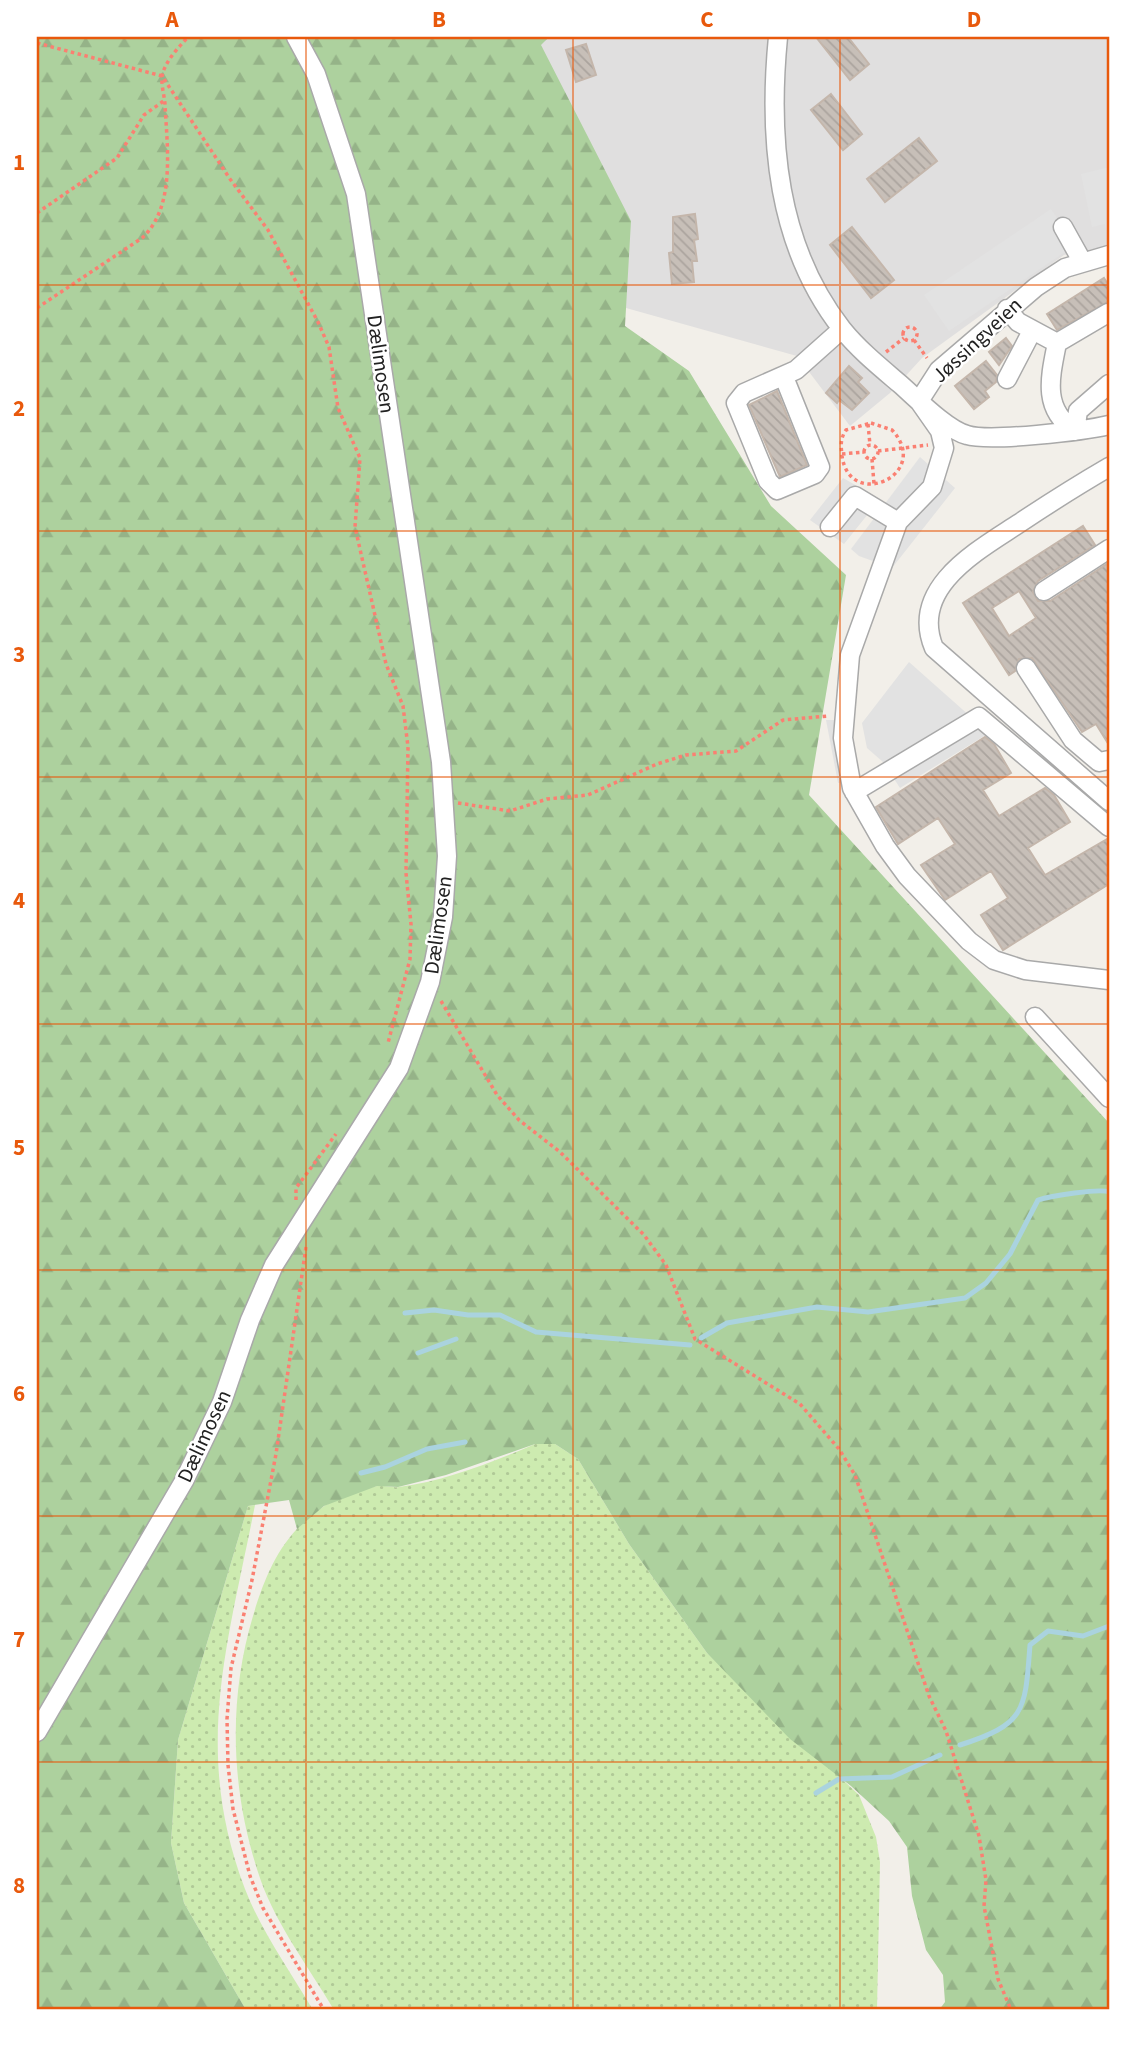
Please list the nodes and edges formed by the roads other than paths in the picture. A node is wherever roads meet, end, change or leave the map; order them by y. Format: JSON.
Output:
{"nodes":[{"id":1,"x":296,"y":37,"type":"edge"},
{"id":2,"x":778,"y":37,"type":"edge"},
{"id":3,"x":1063,"y":227,"type":"dead end"},
{"id":4,"x":1109,"y":256,"type":"edge"},
{"id":5,"x":1082,"y":261,"type":"junction"},
{"id":6,"x":1007,"y":309,"type":"junction"},
{"id":7,"x":1108,"y":313,"type":"edge"},
{"id":8,"x":842,"y":329,"type":"junction"},
{"id":9,"x":1032,"y":331,"type":"junction"},
{"id":10,"x":1056,"y":344,"type":"junction"},
{"id":11,"x":784,"y":377,"type":"junction"},
{"id":12,"x":1007,"y":379,"type":"dead end"},
{"id":13,"x":1109,"y":384,"type":"edge"},
{"id":14,"x":919,"y":401,"type":"junction"},
{"id":15,"x":1109,"y":425,"type":"edge"},
{"id":16,"x":1075,"y":431,"type":"junction"},
{"id":17,"x":1109,"y":467,"type":"edge"},
{"id":18,"x":898,"y":522,"type":"junction"},
{"id":19,"x":830,"y":527,"type":"dead end"},
{"id":20,"x":1109,"y":549,"type":"edge"},
{"id":21,"x":1044,"y":591,"type":"dead end"},
{"id":22,"x":1026,"y":668,"type":"dead end"},
{"id":23,"x":1109,"y":760,"type":"edge"},
{"id":24,"x":854,"y":792,"type":"junction"},
{"id":25,"x":1109,"y":801,"type":"edge"},
{"id":26,"x":1109,"y":827,"type":"edge"},
{"id":27,"x":1109,"y":980,"type":"edge"},
{"id":28,"x":1035,"y":1017,"type":"dead end"},
{"id":29,"x":1109,"y":1098,"type":"edge"},
{"id":30,"x":37,"y":1732,"type":"edge"}],
"edges":[{"from":1,"to":30,"type":"street","name":"Dælimosen"},
{"from":2,"to":8,"type":"street","name":"Jøssingveien"},
{"from":3,"to":5,"type":"street"},
{"from":4,"to":5,"type":"street","name":"Jøssingveien"},
{"from":5,"to":6,"type":"street","name":"Jøssingveien"},
{"from":6,"to":9,"type":"street"},
{"from":6,"to":14,"type":"street","name":"Jøssingveien"},
{"from":7,"to":10,"type":"street"},
{"from":8,"to":11,"type":"street"},
{"from":8,"to":14,"type":"street","name":"Jøssingveien"},
{"from":9,"to":10,"type":"street"},
{"from":9,"to":12,"type":"street"},
{"from":10,"to":16,"type":"street"},
{"from":11,"to":11,"type":"street"},
{"from":13,"to":16,"type":"street"},
{"from":14,"to":16,"type":"street"},
{"from":14,"to":18,"type":"street"},
{"from":15,"to":16,"type":"street"},
{"from":17,"to":25,"type":"street"},
{"from":18,"to":19,"type":"street"},
{"from":18,"to":24,"type":"street"},
{"from":20,"to":21,"type":"street"},
{"from":22,"to":23,"type":"street"},
{"from":24,"to":26,"type":"street"},
{"from":24,"to":27,"type":"street"},
{"from":28,"to":29,"type":"street"}]}
